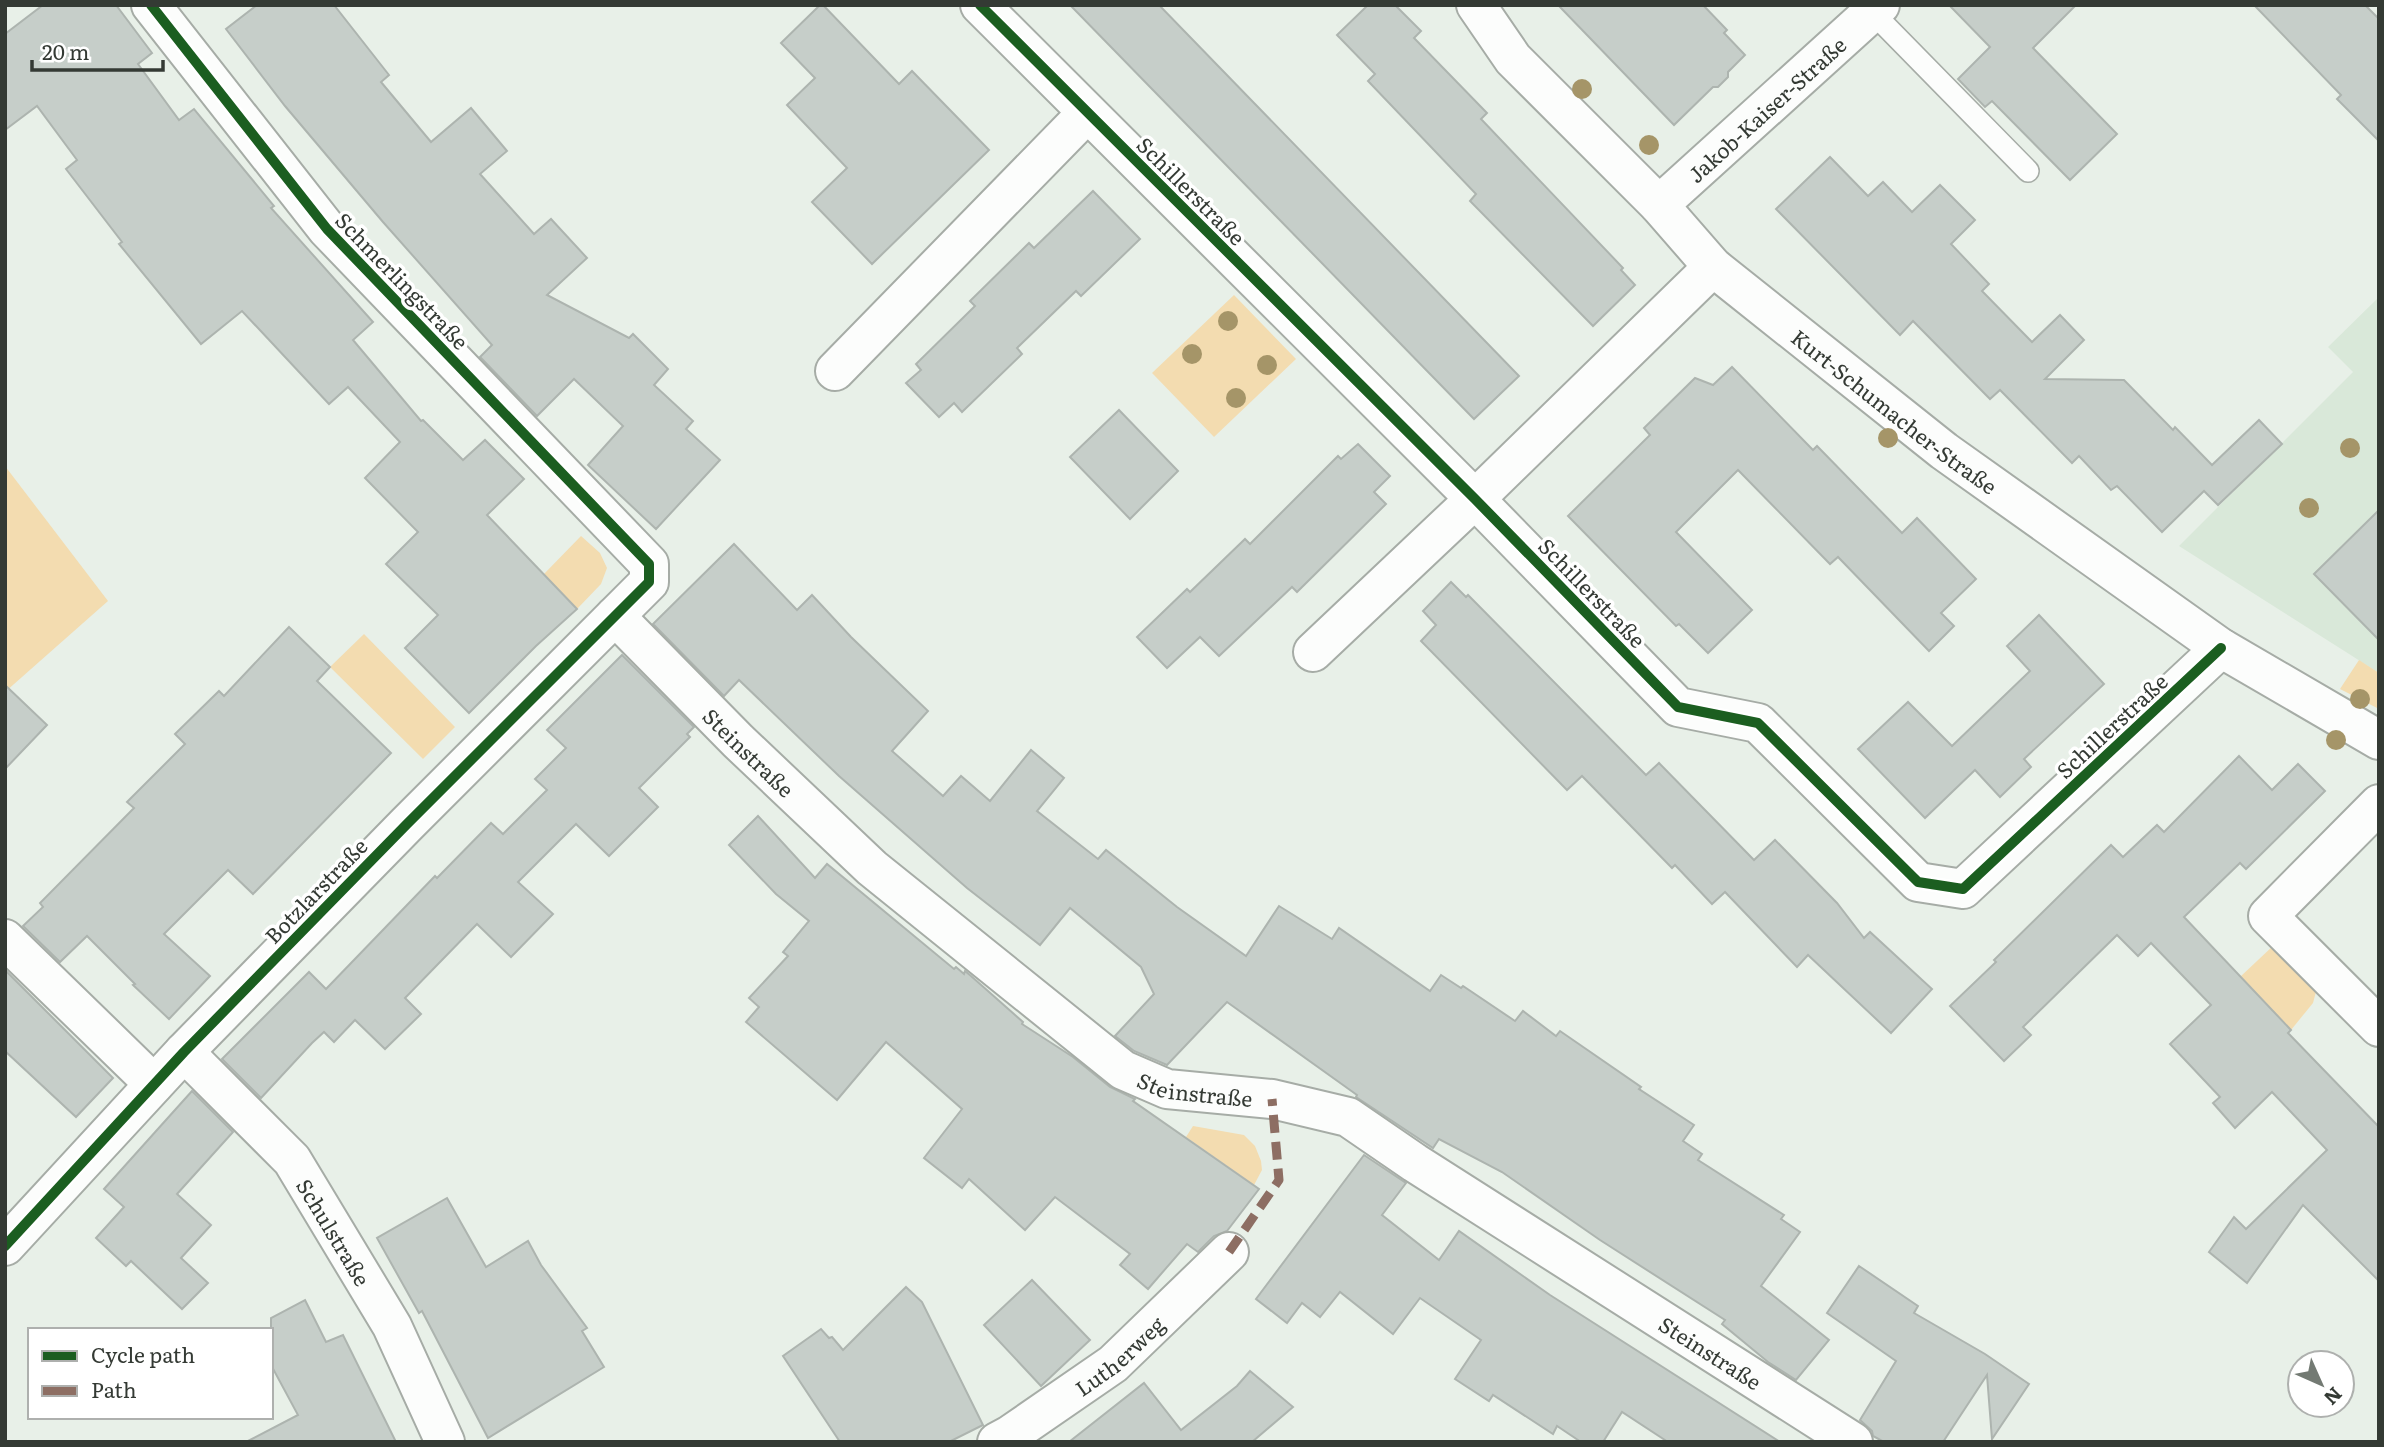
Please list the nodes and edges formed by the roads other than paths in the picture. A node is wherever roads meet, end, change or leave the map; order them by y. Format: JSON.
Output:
{"nodes":[{"id":1,"x":151,"y":5,"type":"edge"},
{"id":2,"x":980,"y":5,"type":"edge"},
{"id":3,"x":1476,"y":5,"type":"edge"},
{"id":4,"x":1876,"y":9,"type":"edge"},
{"id":5,"x":1087,"y":113,"type":"junction"},
{"id":6,"x":2028,"y":171,"type":"dead end"},
{"id":7,"x":1659,"y":205,"type":"junction"},
{"id":8,"x":1713,"y":267,"type":"junction"},
{"id":9,"x":835,"y":372,"type":"dead end"},
{"id":10,"x":1475,"y":499,"type":"junction"},
{"id":11,"x":649,"y":564,"type":"joint"},
{"id":12,"x":615,"y":616,"type":"junction"},
{"id":13,"x":2221,"y":648,"type":"junction"},
{"id":14,"x":1313,"y":652,"type":"dead end"},
{"id":15,"x":2379,"y":740,"type":"edge"},
{"id":16,"x":2379,"y":804,"type":"edge"},
{"id":17,"x":5,"y":939,"type":"edge"},
{"id":18,"x":2379,"y":1027,"type":"edge"},
{"id":19,"x":184,"y":1052,"type":"junction"},
{"id":20,"x":154,"y":1084,"type":"junction"},
{"id":21,"x":5,"y":1246,"type":"edge"},
{"id":22,"x":1229,"y":1252,"type":"dead end"},
{"id":23,"x":445,"y":1442,"type":"edge"},
{"id":24,"x":997,"y":1442,"type":"edge"},
{"id":25,"x":1853,"y":1442,"type":"edge"}],
"edges":[{"from":1,"to":11,"type":"street","name":"Schmerlingstraße"},
{"from":2,"to":5,"type":"street","name":"Schillerstraße"},
{"from":3,"to":7,"type":"street","name":"Kurt-Schumacher-Straße"},
{"from":4,"to":6,"type":"lane","name":"Jakob-Kaiser-Straße"},
{"from":4,"to":7,"type":"street","name":"Jakob-Kaiser-Straße"},
{"from":5,"to":9,"type":"street"},
{"from":5,"to":10,"type":"street","name":"Schillerstraße"},
{"from":7,"to":8,"type":"street","name":"Kurt-Schumacher-Straße"},
{"from":8,"to":10,"type":"street"},
{"from":8,"to":13,"type":"street","name":"Kurt-Schumacher-Straße"},
{"from":10,"to":13,"type":"street","name":"Schillerstraße"},
{"from":10,"to":14,"type":"street"},
{"from":11,"to":12,"type":"street","name":"Botzlarstraße"},
{"from":12,"to":19,"type":"street","name":"Botzlarstraße"},
{"from":12,"to":25,"type":"street","name":"Steinstraße"},
{"from":13,"to":15,"type":"street","name":"Kurt-Schumacher-Straße"},
{"from":16,"to":18,"type":"street"},
{"from":17,"to":20,"type":"street"},
{"from":19,"to":20,"type":"street","name":"Botzlarstraße"},
{"from":19,"to":23,"type":"street","name":"Schulstraße"},
{"from":20,"to":21,"type":"street","name":"Botzlarstraße"},
{"from":22,"to":24,"type":"street","name":"Lutherweg"}]}
